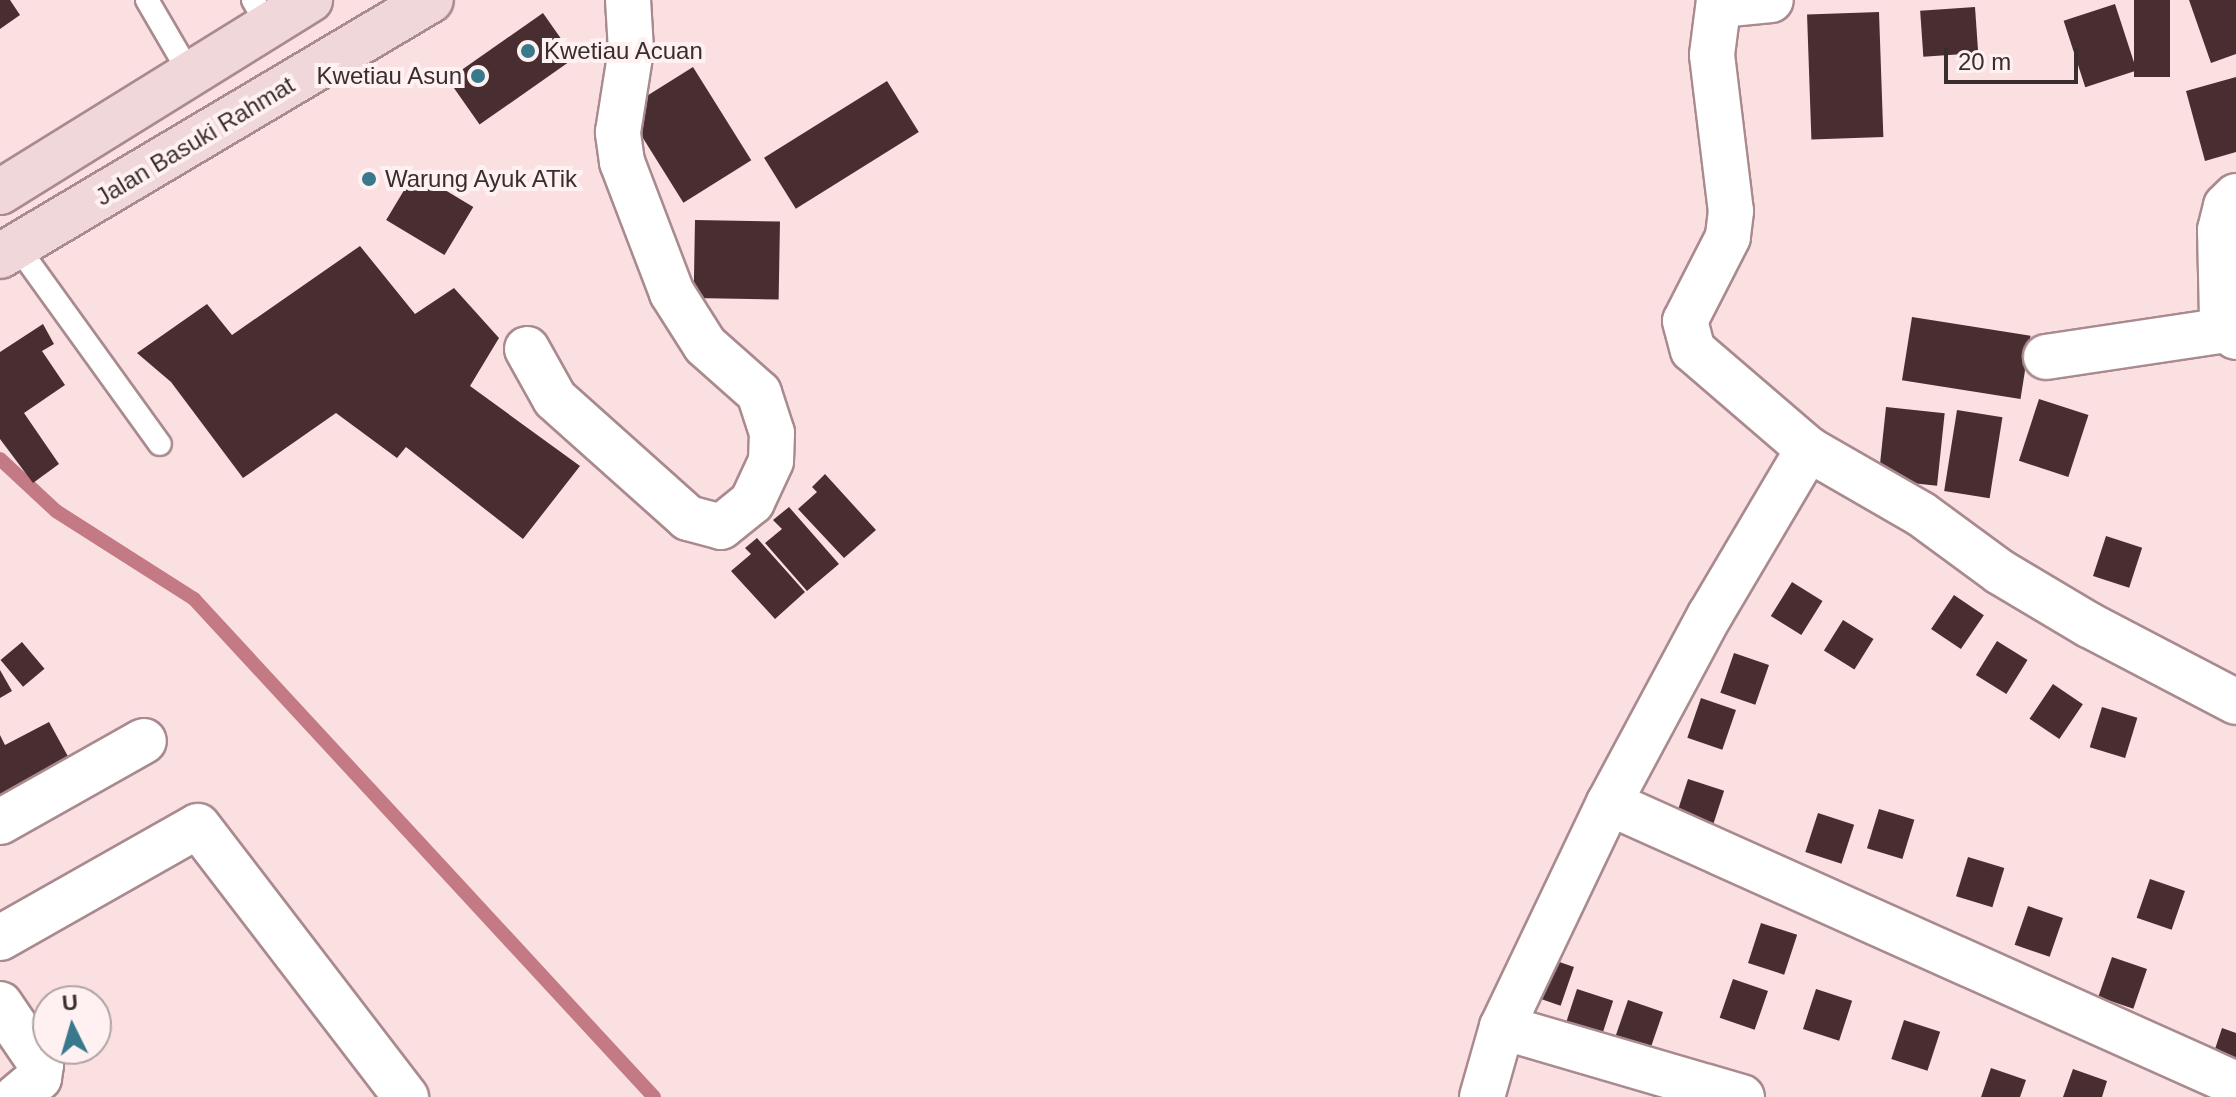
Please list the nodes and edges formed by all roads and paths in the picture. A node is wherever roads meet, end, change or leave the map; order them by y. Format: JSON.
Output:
{"nodes":[{"id":1,"x":147,"y":0,"type":"edge"},
{"id":2,"x":310,"y":0,"type":"edge"},
{"id":3,"x":431,"y":0,"type":"edge"},
{"id":4,"x":628,"y":0,"type":"edge"},
{"id":5,"x":1771,"y":0,"type":"edge"},
{"id":6,"x":1719,"y":2,"type":"edge"},
{"id":7,"x":260,"y":13,"type":"edge"},
{"id":8,"x":190,"y":74,"type":"junction"},
{"id":9,"x":0,"y":192,"type":"edge"},
{"id":10,"x":2236,"y":196,"type":"edge"},
{"id":11,"x":8,"y":251,"type":"edge"},
{"id":12,"x":2231,"y":334,"type":"edge"},
{"id":13,"x":527,"y":349,"type":"dead end"},
{"id":14,"x":2046,"y":357,"type":"dead end"},
{"id":15,"x":160,"y":444,"type":"dead end"},
{"id":16,"x":1808,"y":449,"type":"junction"},
{"id":17,"x":2236,"y":702,"type":"edge"},
{"id":18,"x":144,"y":741,"type":"dead end"},
{"id":19,"x":1609,"y":803,"type":"junction"},
{"id":20,"x":0,"y":822,"type":"edge"},
{"id":21,"x":0,"y":938,"type":"edge"},
{"id":22,"x":0,"y":1004,"type":"edge"},
{"id":23,"x":1502,"y":1027,"type":"junction"},
{"id":24,"x":2236,"y":1084,"type":"edge"},
{"id":25,"x":16,"y":1097,"type":"edge"},
{"id":26,"x":406,"y":1097,"type":"edge"},
{"id":27,"x":1482,"y":1097,"type":"edge"},
{"id":28,"x":1742,"y":1097,"type":"edge"}],
"edges":[{"from":1,"to":8,"type":"lane"},
{"from":2,"to":7,"type":"highway"},
{"from":3,"to":11,"type":"highway","name":"Jalan Basuki Rahmat"},
{"from":4,"to":13,"type":"street"},
{"from":5,"to":6,"type":"street"},
{"from":6,"to":16,"type":"street"},
{"from":7,"to":8,"type":"highway"},
{"from":8,"to":9,"type":"highway"},
{"from":10,"to":12,"type":"street"},
{"from":11,"to":15,"type":"lane"},
{"from":12,"to":14,"type":"street"},
{"from":16,"to":17,"type":"street"},
{"from":16,"to":19,"type":"street"},
{"from":18,"to":20,"type":"street"},
{"from":19,"to":23,"type":"street"},
{"from":19,"to":24,"type":"street"},
{"from":21,"to":26,"type":"street"},
{"from":22,"to":25,"type":"street"},
{"from":23,"to":27,"type":"street"},
{"from":23,"to":28,"type":"street"}]}
